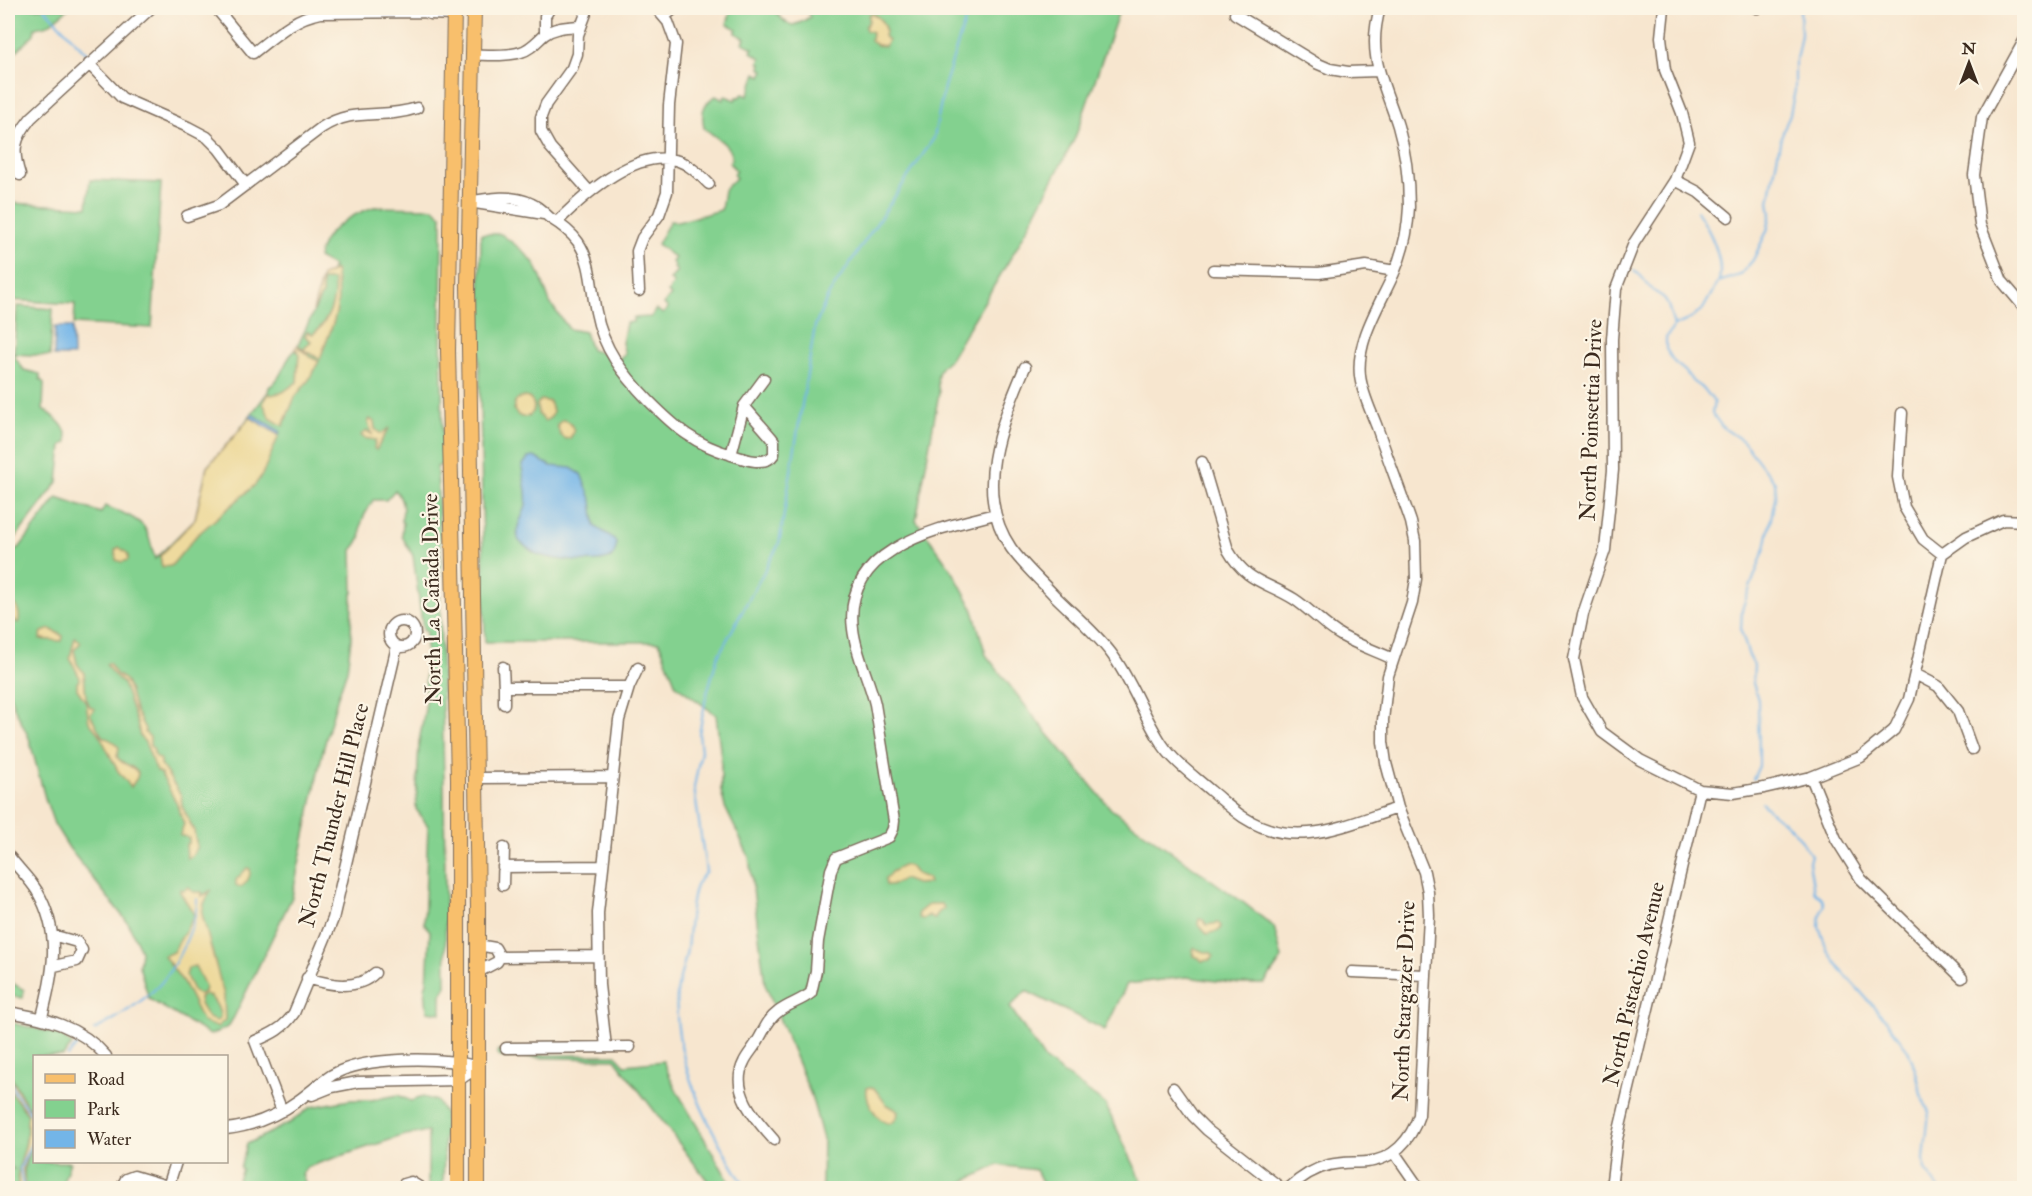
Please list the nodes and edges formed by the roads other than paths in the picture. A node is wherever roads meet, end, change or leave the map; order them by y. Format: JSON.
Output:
{"nodes":[{"id":1,"x":151,"y":8,"type":"edge"},
{"id":2,"x":216,"y":8,"type":"edge"},
{"id":3,"x":474,"y":8,"type":"edge"},
{"id":4,"x":550,"y":8,"type":"edge"},
{"id":5,"x":588,"y":8,"type":"edge"},
{"id":6,"x":656,"y":8,"type":"edge"},
{"id":7,"x":675,"y":8,"type":"edge"},
{"id":8,"x":1380,"y":8,"type":"edge"},
{"id":9,"x":1664,"y":8,"type":"edge"},
{"id":10,"x":454,"y":11,"type":"edge"},
{"id":11,"x":1235,"y":14,"type":"dead end"},
{"id":12,"x":664,"y":17,"type":"junction"},
{"id":13,"x":580,"y":26,"type":"junction"},
{"id":14,"x":545,"y":34,"type":"junction"},
{"id":15,"x":2025,"y":41,"type":"edge"},
{"id":16,"x":472,"y":55,"type":"junction"},
{"id":17,"x":89,"y":64,"type":"junction"},
{"id":18,"x":1378,"y":71,"type":"junction"},
{"id":19,"x":417,"y":108,"type":"dead end"},
{"id":20,"x":668,"y":159,"type":"junction"},
{"id":21,"x":20,"y":175,"type":"dead end"},
{"id":22,"x":1675,"y":180,"type":"junction"},
{"id":23,"x":709,"y":184,"type":"dead end"},
{"id":24,"x":246,"y":185,"type":"junction"},
{"id":25,"x":590,"y":192,"type":"junction"},
{"id":26,"x":469,"y":202,"type":"junction"},
{"id":27,"x":188,"y":216,"type":"dead end"},
{"id":28,"x":1728,"y":217,"type":"dead end"},
{"id":29,"x":556,"y":222,"type":"junction"},
{"id":30,"x":1213,"y":270,"type":"dead end"},
{"id":31,"x":1395,"y":271,"type":"junction"},
{"id":32,"x":639,"y":291,"type":"dead end"},
{"id":33,"x":2025,"y":307,"type":"edge"},
{"id":34,"x":1025,"y":367,"type":"dead end"},
{"id":35,"x":764,"y":379,"type":"dead end"},
{"id":36,"x":744,"y":406,"type":"junction"},
{"id":37,"x":1902,"y":413,"type":"dead end"},
{"id":38,"x":731,"y":455,"type":"junction"},
{"id":39,"x":1202,"y":462,"type":"dead end"},
{"id":40,"x":995,"y":514,"type":"junction"},
{"id":41,"x":2025,"y":521,"type":"edge"},
{"id":42,"x":1942,"y":554,"type":"junction"},
{"id":43,"x":454,"y":609,"type":"junction"},
{"id":44,"x":474,"y":609,"type":"junction"},
{"id":45,"x":397,"y":646,"type":"dead end"},
{"id":46,"x":1393,"y":659,"type":"junction"},
{"id":47,"x":503,"y":667,"type":"dead end"},
{"id":48,"x":638,"y":668,"type":"dead end"},
{"id":49,"x":1915,"y":674,"type":"junction"},
{"id":50,"x":504,"y":687,"type":"junction"},
{"id":51,"x":629,"y":687,"type":"junction"},
{"id":52,"x":504,"y":704,"type":"dead end"},
{"id":53,"x":1972,"y":749,"type":"dead end"},
{"id":54,"x":612,"y":777,"type":"junction"},
{"id":55,"x":1811,"y":777,"type":"junction"},
{"id":56,"x":477,"y":778,"type":"junction"},
{"id":57,"x":1700,"y":790,"type":"junction"},
{"id":58,"x":1398,"y":808,"type":"junction"},
{"id":59,"x":504,"y":848,"type":"dead end"},
{"id":60,"x":8,"y":855,"type":"edge"},
{"id":61,"x":603,"y":866,"type":"junction"},
{"id":62,"x":502,"y":867,"type":"junction"},
{"id":63,"x":502,"y":885,"type":"dead end"},
{"id":64,"x":52,"y":935,"type":"junction"},
{"id":65,"x":478,"y":945,"type":"junction"},
{"id":66,"x":597,"y":956,"type":"junction"},
{"id":67,"x":500,"y":957,"type":"junction"},
{"id":68,"x":54,"y":966,"type":"junction"},
{"id":69,"x":478,"y":972,"type":"junction"},
{"id":70,"x":1352,"y":972,"type":"dead end"},
{"id":71,"x":375,"y":973,"type":"dead end"},
{"id":72,"x":1425,"y":975,"type":"junction"},
{"id":73,"x":307,"y":978,"type":"junction"},
{"id":74,"x":1962,"y":978,"type":"dead end"},
{"id":75,"x":8,"y":1012,"type":"edge"},
{"id":76,"x":42,"y":1017,"type":"junction"},
{"id":77,"x":606,"y":1047,"type":"junction"},
{"id":78,"x":630,"y":1047,"type":"dead end"},
{"id":79,"x":506,"y":1048,"type":"dead end"},
{"id":80,"x":105,"y":1055,"type":"edge"},
{"id":81,"x":459,"y":1061,"type":"junction"},
{"id":82,"x":478,"y":1067,"type":"junction"},
{"id":83,"x":459,"y":1080,"type":"junction"},
{"id":84,"x":1173,"y":1088,"type":"dead end"},
{"id":85,"x":300,"y":1100,"type":"junction"},
{"id":86,"x":282,"y":1111,"type":"junction"},
{"id":87,"x":228,"y":1129,"type":"edge"},
{"id":88,"x":774,"y":1140,"type":"dead end"},
{"id":89,"x":1394,"y":1152,"type":"junction"},
{"id":90,"x":176,"y":1163,"type":"edge"},
{"id":91,"x":121,"y":1188,"type":"edge"},
{"id":92,"x":171,"y":1188,"type":"edge"},
{"id":93,"x":400,"y":1188,"type":"edge"},
{"id":94,"x":421,"y":1188,"type":"edge"},
{"id":95,"x":458,"y":1188,"type":"edge"},
{"id":96,"x":478,"y":1188,"type":"edge"},
{"id":97,"x":1281,"y":1188,"type":"edge"},
{"id":98,"x":1289,"y":1188,"type":"edge"},
{"id":99,"x":1419,"y":1188,"type":"edge"},
{"id":100,"x":1611,"y":1188,"type":"edge"}],
"edges":[{"from":1,"to":17,"type":"street"},
{"from":2,"to":10,"type":"street"},
{"from":3,"to":16,"type":"main road","name":"North La Cañada Drive"},
{"from":4,"to":14,"type":"street"},
{"from":5,"to":13,"type":"street"},
{"from":6,"to":12,"type":"street"},
{"from":7,"to":12,"type":"street"},
{"from":8,"to":18,"type":"street","name":"North Stargazer Drive"},
{"from":9,"to":22,"type":"street","name":"North Poinsettia Drive"},
{"from":10,"to":43,"type":"main road","name":"North La Cañada Drive"},
{"from":11,"to":18,"type":"street"},
{"from":12,"to":20,"type":"street"},
{"from":13,"to":14,"type":"street"},
{"from":13,"to":25,"type":"street"},
{"from":14,"to":16,"type":"street"},
{"from":15,"to":33,"type":"street"},
{"from":16,"to":26,"type":"main road","name":"North La Cañada Drive"},
{"from":17,"to":21,"type":"street"},
{"from":17,"to":24,"type":"street"},
{"from":18,"to":31,"type":"street","name":"North Stargazer Drive"},
{"from":19,"to":24,"type":"street"},
{"from":20,"to":23,"type":"street"},
{"from":20,"to":25,"type":"street"},
{"from":20,"to":32,"type":"street"},
{"from":22,"to":28,"type":"street"},
{"from":22,"to":57,"type":"street","name":"North Poinsettia Drive"},
{"from":24,"to":27,"type":"street"},
{"from":25,"to":29,"type":"street"},
{"from":26,"to":29,"type":"street"},
{"from":26,"to":44,"type":"main road","name":"North La Cañada Drive"},
{"from":29,"to":38,"type":"street"},
{"from":30,"to":31,"type":"street"},
{"from":31,"to":46,"type":"street","name":"North Stargazer Drive"},
{"from":34,"to":40,"type":"street"},
{"from":35,"to":36,"type":"street"},
{"from":36,"to":38,"type":"street"},
{"from":36,"to":38,"type":"street"},
{"from":37,"to":42,"type":"street"},
{"from":39,"to":46,"type":"street"},
{"from":40,"to":58,"type":"street"},
{"from":40,"to":88,"type":"street"},
{"from":41,"to":42,"type":"street"},
{"from":42,"to":49,"type":"street"},
{"from":43,"to":44,"type":"main road"},
{"from":43,"to":81,"type":"main road","name":"North La Cañada Drive"},
{"from":44,"to":56,"type":"main road","name":"North La Cañada Drive"},
{"from":45,"to":73,"type":"street","name":"North Thunder Hill Place"},
{"from":46,"to":58,"type":"street","name":"North Stargazer Drive"},
{"from":47,"to":50,"type":"street"},
{"from":48,"to":51,"type":"street"},
{"from":49,"to":53,"type":"street"},
{"from":49,"to":55,"type":"street"},
{"from":50,"to":51,"type":"street"},
{"from":50,"to":52,"type":"street"},
{"from":51,"to":54,"type":"street"},
{"from":54,"to":56,"type":"street"},
{"from":54,"to":61,"type":"street"},
{"from":55,"to":57,"type":"street"},
{"from":55,"to":74,"type":"street"},
{"from":56,"to":65,"type":"main road","name":"North La Cañada Drive"},
{"from":57,"to":100,"type":"street","name":"North Pistachio Avenue"},
{"from":58,"to":72,"type":"street","name":"North Stargazer Drive"},
{"from":59,"to":62,"type":"street"},
{"from":60,"to":64,"type":"street"},
{"from":61,"to":62,"type":"street"},
{"from":61,"to":66,"type":"street"},
{"from":62,"to":63,"type":"street"},
{"from":64,"to":68,"type":"street"},
{"from":64,"to":68,"type":"street"},
{"from":65,"to":67,"type":"street"},
{"from":65,"to":69,"type":"main road","name":"North La Cañada Drive"},
{"from":66,"to":67,"type":"street"},
{"from":66,"to":77,"type":"street"},
{"from":67,"to":69,"type":"street"},
{"from":68,"to":76,"type":"street"},
{"from":69,"to":82,"type":"main road","name":"North La Cañada Drive"},
{"from":70,"to":72,"type":"street"},
{"from":71,"to":73,"type":"street"},
{"from":72,"to":89,"type":"street","name":"North Stargazer Drive"},
{"from":73,"to":86,"type":"street","name":"North Thunder Hill Place"},
{"from":75,"to":76,"type":"street"},
{"from":76,"to":80,"type":"street"},
{"from":77,"to":78,"type":"street"},
{"from":77,"to":79,"type":"street"},
{"from":81,"to":82,"type":"street"},
{"from":81,"to":83,"type":"main road","name":"North La Cañada Drive"},
{"from":81,"to":85,"type":"street"},
{"from":82,"to":83,"type":"street"},
{"from":82,"to":96,"type":"main road","name":"North La Cañada Drive"},
{"from":83,"to":85,"type":"street"},
{"from":83,"to":95,"type":"main road","name":"North La Cañada Drive"},
{"from":84,"to":97,"type":"street"},
{"from":85,"to":86,"type":"street"},
{"from":86,"to":87,"type":"street"},
{"from":89,"to":98,"type":"street","name":"North Stargazer Drive"},
{"from":89,"to":99,"type":"street"},
{"from":90,"to":92,"type":"street"},
{"from":91,"to":92,"type":"street"},
{"from":93,"to":94,"type":"street"}]}
